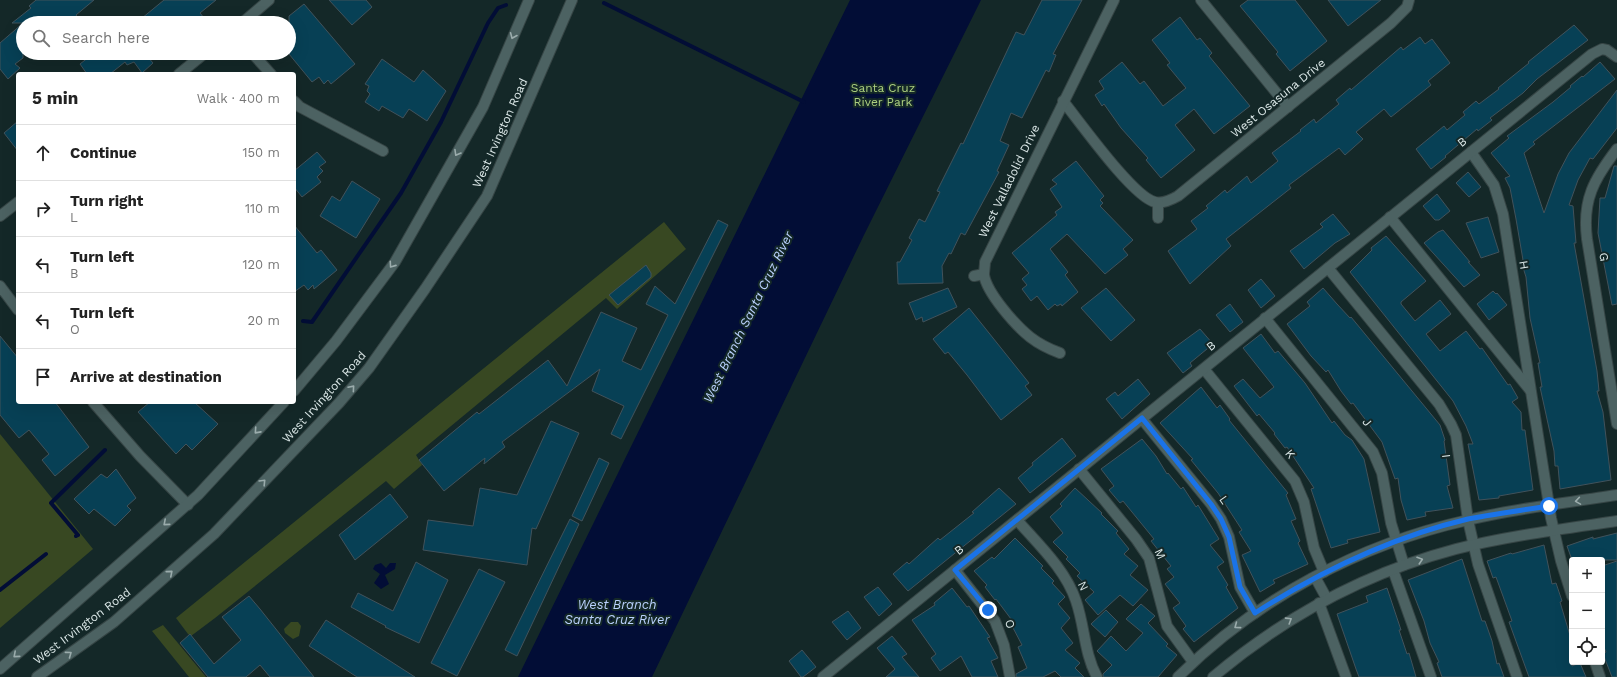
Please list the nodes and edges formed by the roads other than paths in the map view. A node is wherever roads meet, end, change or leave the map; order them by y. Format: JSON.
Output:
{"nodes":[{"id":1,"x":269,"y":0,"type":"edge"},
{"id":2,"x":529,"y":0,"type":"edge"},
{"id":3,"x":572,"y":0,"type":"edge"},
{"id":4,"x":1114,"y":0,"type":"edge"},
{"id":5,"x":1201,"y":0,"type":"edge"},
{"id":6,"x":1409,"y":0,"type":"edge"},
{"id":7,"x":250,"y":16,"type":"edge"},
{"id":8,"x":1617,"y":57,"type":"edge"},
{"id":9,"x":196,"y":60,"type":"edge"},
{"id":10,"x":258,"y":60,"type":"edge"},
{"id":11,"x":181,"y":72,"type":"edge"},
{"id":12,"x":269,"y":72,"type":"edge"},
{"id":13,"x":1063,"y":101,"type":"junction"},
{"id":14,"x":296,"y":103,"type":"edge"},
{"id":15,"x":1288,"y":107,"type":"junction"},
{"id":16,"x":1617,"y":149,"type":"edge"},
{"id":17,"x":383,"y":151,"type":"dead end"},
{"id":18,"x":1471,"y":152,"type":"junction"},
{"id":19,"x":1156,"y":203,"type":"junction"},
{"id":20,"x":16,"y":204,"type":"edge"},
{"id":21,"x":0,"y":216,"type":"edge"},
{"id":22,"x":1158,"y":218,"type":"dead end"},
{"id":23,"x":1390,"y":218,"type":"junction"},
{"id":24,"x":1328,"y":268,"type":"junction"},
{"id":25,"x":0,"y":286,"type":"edge"},
{"id":26,"x":16,"y":307,"type":"edge"},
{"id":27,"x":1265,"y":318,"type":"junction"},
{"id":28,"x":1060,"y":352,"type":"dead end"},
{"id":29,"x":1204,"y":368,"type":"junction"},
{"id":30,"x":296,"y":389,"type":"edge"},
{"id":31,"x":1530,"y":390,"type":"junction"},
{"id":32,"x":95,"y":404,"type":"edge"},
{"id":33,"x":282,"y":404,"type":"edge"},
{"id":34,"x":1142,"y":418,"type":"junction"},
{"id":35,"x":1617,"y":424,"type":"edge"},
{"id":36,"x":1079,"y":469,"type":"junction"},
{"id":37,"x":1617,"y":495,"type":"edge"},
{"id":38,"x":188,"y":505,"type":"junction"},
{"id":39,"x":1549,"y":506,"type":"junction"},
{"id":40,"x":1017,"y":520,"type":"junction"},
{"id":41,"x":1468,"y":520,"type":"junction"},
{"id":42,"x":1617,"y":521,"type":"edge"},
{"id":43,"x":1554,"y":531,"type":"junction"},
{"id":44,"x":1396,"y":542,"type":"junction"},
{"id":45,"x":1474,"y":545,"type":"junction"},
{"id":46,"x":1404,"y":566,"type":"junction"},
{"id":47,"x":955,"y":570,"type":"junction"},
{"id":48,"x":1393,"y":570,"type":"junction"},
{"id":49,"x":1320,"y":575,"type":"junction"},
{"id":50,"x":1571,"y":593,"type":"edge"},
{"id":51,"x":1323,"y":601,"type":"junction"},
{"id":52,"x":1255,"y":613,"type":"junction"},
{"id":53,"x":1193,"y":662,"type":"junction"},
{"id":54,"x":1596,"y":665,"type":"edge"},
{"id":55,"x":0,"y":669,"type":"edge"},
{"id":56,"x":37,"y":677,"type":"edge"},
{"id":57,"x":823,"y":677,"type":"edge"},
{"id":58,"x":1010,"y":677,"type":"edge"},
{"id":59,"x":1097,"y":677,"type":"edge"},
{"id":60,"x":1178,"y":677,"type":"edge"},
{"id":61,"x":1213,"y":677,"type":"edge"},
{"id":62,"x":1346,"y":677,"type":"edge"},
{"id":63,"x":1431,"y":677,"type":"edge"},
{"id":64,"x":1516,"y":677,"type":"edge"},
{"id":65,"x":1600,"y":677,"type":"edge"}],
"edges":[{"from":1,"to":7,"type":"street"},
{"from":2,"to":30,"type":"street","one_way":true},
{"from":56,"to":3,"type":"street","name":"West Irvington Road","one_way":true},
{"from":4,"to":13,"type":"street","name":"West Valladolid Drive"},
{"from":5,"to":15,"type":"street"},
{"from":6,"to":15,"type":"street","name":"West Osasuna Drive"},
{"from":8,"to":18,"type":"street","name":"B"},
{"from":9,"to":11,"type":"street"},
{"from":10,"to":12,"type":"street"},
{"from":13,"to":19,"type":"street"},
{"from":13,"to":28,"type":"street","name":"West Valladolid Drive"},
{"from":14,"to":17,"type":"street"},
{"from":15,"to":19,"type":"street","name":"West Osasuna Drive"},
{"from":16,"to":35,"type":"street","name":"G"},
{"from":18,"to":23,"type":"street","name":"B"},
{"from":18,"to":31,"type":"street","name":"H"},
{"from":19,"to":22,"type":"street"},
{"from":20,"to":21,"type":"street"},
{"from":23,"to":24,"type":"street","name":"B"},
{"from":23,"to":31,"type":"street","name":"H"},
{"from":24,"to":27,"type":"street","name":"B"},
{"from":24,"to":41,"type":"street","name":"I"},
{"from":25,"to":26,"type":"street"},
{"from":27,"to":29,"type":"street","name":"B"},
{"from":27,"to":44,"type":"street","name":"J"},
{"from":29,"to":34,"type":"street","name":"B"},
{"from":29,"to":49,"type":"street","name":"K"},
{"from":31,"to":39,"type":"street","name":"H"},
{"from":32,"to":38,"type":"street"},
{"from":33,"to":38,"type":"street","name":"West Irvington Road","one_way":true},
{"from":34,"to":36,"type":"street","name":"B"},
{"from":34,"to":52,"type":"street","name":"L"},
{"from":36,"to":40,"type":"street","name":"B"},
{"from":36,"to":53,"type":"street","name":"M"},
{"from":37,"to":39,"type":"street","one_way":true},
{"from":38,"to":55,"type":"street","name":"West Irvington Road","one_way":true},
{"from":39,"to":41,"type":"street"},
{"from":39,"to":43,"type":"street","name":"H"},
{"from":40,"to":47,"type":"street","name":"B"},
{"from":40,"to":59,"type":"street","name":"N"},
{"from":41,"to":44,"type":"street"},
{"from":41,"to":45,"type":"street","name":"I"},
{"from":42,"to":43,"type":"street"},
{"from":43,"to":45,"type":"street"},
{"from":43,"to":50,"type":"street","name":"H"},
{"from":44,"to":46,"type":"street","name":"J"},
{"from":44,"to":49,"type":"street"},
{"from":46,"to":45,"type":"street","one_way":true},
{"from":45,"to":64,"type":"street","name":"I"},
{"from":46,"to":48,"type":"street"},
{"from":47,"to":57,"type":"street","name":"B"},
{"from":47,"to":58,"type":"street","name":"O"},
{"from":48,"to":51,"type":"street"},
{"from":48,"to":63,"type":"street"},
{"from":49,"to":51,"type":"street","name":"K"},
{"from":49,"to":52,"type":"street"},
{"from":61,"to":51,"type":"street","one_way":true},
{"from":51,"to":62,"type":"street"},
{"from":52,"to":53,"type":"street","one_way":true},
{"from":53,"to":60,"type":"street"},
{"from":54,"to":65,"type":"street"}]}
